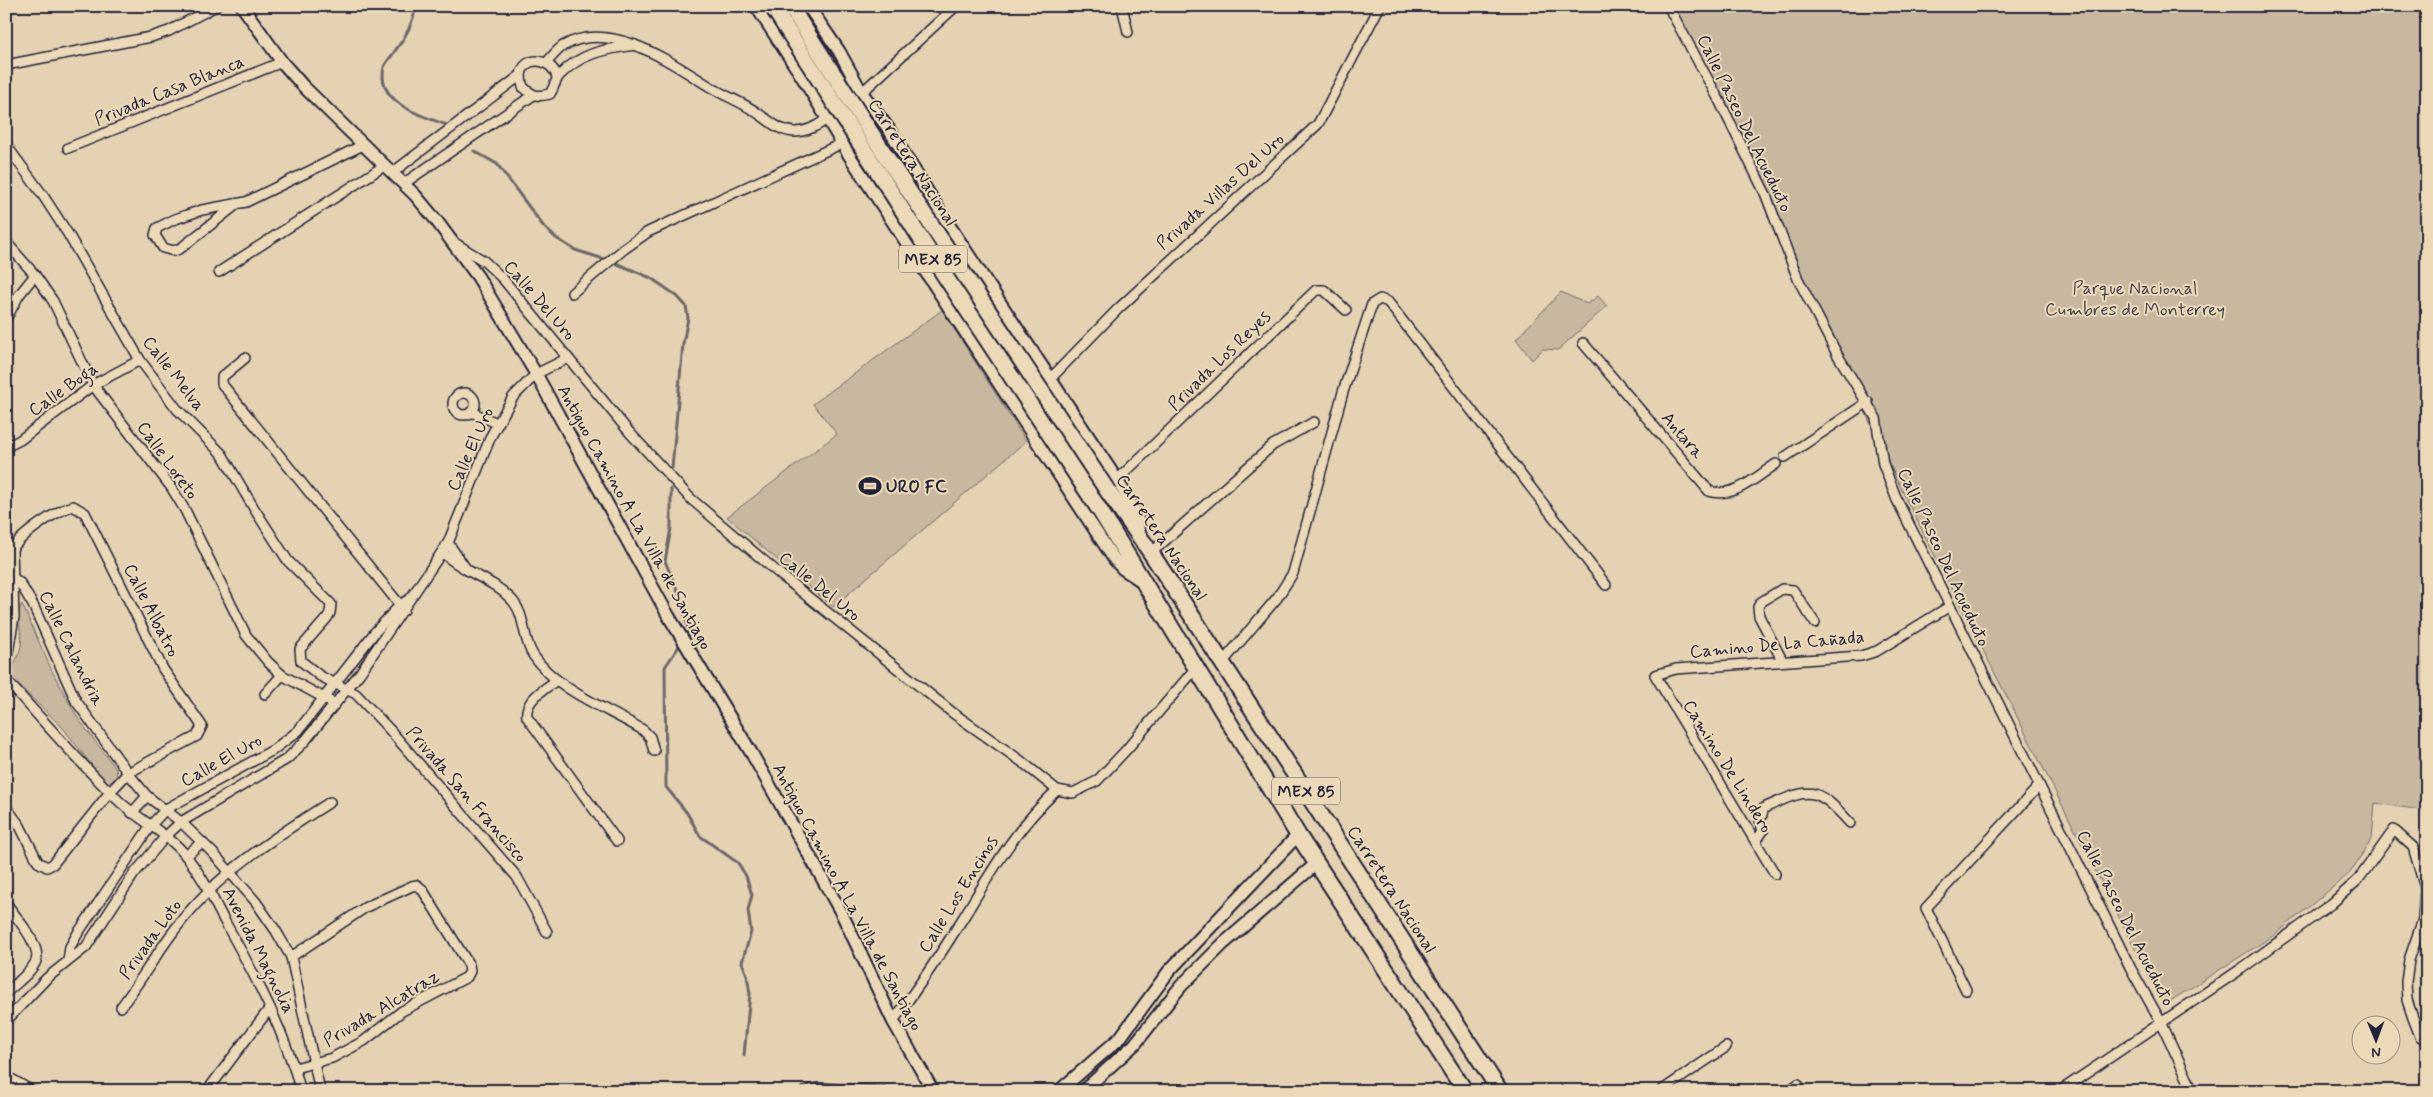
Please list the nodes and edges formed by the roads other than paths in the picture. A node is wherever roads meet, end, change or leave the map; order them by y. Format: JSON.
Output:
{"nodes":[{"id":1,"x":216,"y":6,"type":"edge"},
{"id":2,"x":242,"y":6,"type":"edge"},
{"id":3,"x":756,"y":6,"type":"edge"},
{"id":4,"x":772,"y":6,"type":"edge"},
{"id":5,"x":790,"y":6,"type":"edge"},
{"id":6,"x":808,"y":6,"type":"edge"},
{"id":7,"x":956,"y":6,"type":"edge"},
{"id":8,"x":1122,"y":6,"type":"edge"},
{"id":9,"x":1380,"y":6,"type":"edge"},
{"id":10,"x":1668,"y":6,"type":"edge"},
{"id":11,"x":1128,"y":32,"type":"dead end"},
{"id":12,"x":635,"y":45,"type":"junction"},
{"id":13,"x":839,"y":51,"type":"junction"},
{"id":14,"x":282,"y":62,"type":"junction"},
{"id":15,"x":547,"y":62,"type":"junction"},
{"id":16,"x":6,"y":65,"type":"edge"},
{"id":17,"x":521,"y":75,"type":"junction"},
{"id":18,"x":801,"y":75,"type":"junction"},
{"id":19,"x":557,"y":78,"type":"junction"},
{"id":20,"x":862,"y":93,"type":"junction"},
{"id":21,"x":532,"y":96,"type":"junction"},
{"id":22,"x":827,"y":119,"type":"junction"},
{"id":23,"x":888,"y":128,"type":"junction"},
{"id":24,"x":6,"y":144,"type":"edge"},
{"id":25,"x":843,"y":144,"type":"junction"},
{"id":26,"x":363,"y":145,"type":"junction"},
{"id":27,"x":68,"y":148,"type":"dead end"},
{"id":28,"x":849,"y":155,"type":"junction"},
{"id":29,"x":388,"y":170,"type":"junction"},
{"id":30,"x":403,"y":184,"type":"junction"},
{"id":31,"x":236,"y":205,"type":"junction"},
{"id":32,"x":6,"y":242,"type":"edge"},
{"id":33,"x":454,"y":242,"type":"junction"},
{"id":34,"x":219,"y":272,"type":"dead end"},
{"id":35,"x":35,"y":275,"type":"junction"},
{"id":36,"x":572,"y":293,"type":"dead end"},
{"id":37,"x":1346,"y":310,"type":"dead end"},
{"id":38,"x":6,"y":319,"type":"edge"},
{"id":39,"x":1583,"y":343,"type":"dead end"},
{"id":40,"x":245,"y":358,"type":"dead end"},
{"id":41,"x":568,"y":358,"type":"junction"},
{"id":42,"x":140,"y":360,"type":"junction"},
{"id":43,"x":536,"y":374,"type":"junction"},
{"id":44,"x":1051,"y":378,"type":"junction"},
{"id":45,"x":93,"y":385,"type":"junction"},
{"id":46,"x":1868,"y":402,"type":"junction"},
{"id":47,"x":471,"y":412,"type":"dead end"},
{"id":48,"x":1314,"y":422,"type":"dead end"},
{"id":49,"x":497,"y":423,"type":"junction"},
{"id":50,"x":6,"y":447,"type":"edge"},
{"id":51,"x":1785,"y":457,"type":"dead end"},
{"id":52,"x":1776,"y":464,"type":"dead end"},
{"id":53,"x":1113,"y":487,"type":"junction"},
{"id":54,"x":448,"y":543,"type":"junction"},
{"id":55,"x":442,"y":552,"type":"junction"},
{"id":56,"x":1151,"y":553,"type":"junction"},
{"id":57,"x":468,"y":570,"type":"junction"},
{"id":58,"x":12,"y":577,"type":"junction"},
{"id":59,"x":1144,"y":583,"type":"junction"},
{"id":60,"x":1606,"y":585,"type":"dead end"},
{"id":61,"x":1950,"y":606,"type":"junction"},
{"id":62,"x":402,"y":608,"type":"junction"},
{"id":63,"x":1815,"y":623,"type":"dead end"},
{"id":64,"x":1782,"y":660,"type":"junction"},
{"id":65,"x":1222,"y":663,"type":"junction"},
{"id":66,"x":6,"y":664,"type":"edge"},
{"id":67,"x":1195,"y":668,"type":"junction"},
{"id":68,"x":282,"y":675,"type":"junction"},
{"id":69,"x":1655,"y":675,"type":"joint"},
{"id":70,"x":320,"y":676,"type":"junction"},
{"id":71,"x":6,"y":680,"type":"edge"},
{"id":72,"x":557,"y":680,"type":"junction"},
{"id":73,"x":337,"y":684,"type":"junction"},
{"id":74,"x":307,"y":689,"type":"junction"},
{"id":75,"x":348,"y":690,"type":"junction"},
{"id":76,"x":265,"y":694,"type":"dead end"},
{"id":77,"x":324,"y":699,"type":"junction"},
{"id":78,"x":335,"y":704,"type":"junction"},
{"id":79,"x":654,"y":751,"type":"dead end"},
{"id":80,"x":128,"y":773,"type":"junction"},
{"id":81,"x":2040,"y":786,"type":"junction"},
{"id":82,"x":1057,"y":790,"type":"junction"},
{"id":83,"x":110,"y":792,"type":"junction"},
{"id":84,"x":147,"y":796,"type":"junction"},
{"id":85,"x":330,"y":802,"type":"dead end"},
{"id":86,"x":6,"y":807,"type":"edge"},
{"id":87,"x":166,"y":809,"type":"junction"},
{"id":88,"x":132,"y":813,"type":"junction"},
{"id":89,"x":181,"y":822,"type":"junction"},
{"id":90,"x":1850,"y":823,"type":"dead end"},
{"id":91,"x":151,"y":825,"type":"junction"},
{"id":92,"x":1298,"y":835,"type":"junction"},
{"id":93,"x":166,"y":836,"type":"junction"},
{"id":94,"x":617,"y":841,"type":"dead end"},
{"id":95,"x":1756,"y":841,"type":"junction"},
{"id":96,"x":202,"y":842,"type":"junction"},
{"id":97,"x":186,"y":856,"type":"junction"},
{"id":98,"x":1317,"y":863,"type":"junction"},
{"id":99,"x":230,"y":872,"type":"junction"},
{"id":100,"x":1775,"y":874,"type":"dead end"},
{"id":101,"x":210,"y":889,"type":"junction"},
{"id":102,"x":6,"y":903,"type":"edge"},
{"id":103,"x":1209,"y":927,"type":"junction"},
{"id":104,"x":547,"y":932,"type":"dead end"},
{"id":105,"x":1223,"y":944,"type":"junction"},
{"id":106,"x":291,"y":957,"type":"junction"},
{"id":107,"x":68,"y":961,"type":"junction"},
{"id":108,"x":1966,"y":990,"type":"dead end"},
{"id":109,"x":6,"y":993,"type":"edge"},
{"id":110,"x":121,"y":1007,"type":"dead end"},
{"id":111,"x":270,"y":1008,"type":"junction"},
{"id":112,"x":6,"y":1021,"type":"edge"},
{"id":113,"x":893,"y":1021,"type":"junction"},
{"id":114,"x":2161,"y":1022,"type":"junction"},
{"id":115,"x":2427,"y":1041,"type":"edge"},
{"id":116,"x":1726,"y":1047,"type":"dead end"},
{"id":117,"x":312,"y":1063,"type":"junction"},
{"id":118,"x":295,"y":1068,"type":"junction"},
{"id":119,"x":6,"y":1076,"type":"edge"},
{"id":120,"x":1798,"y":1084,"type":"dead end"},
{"id":121,"x":32,"y":1091,"type":"edge"},
{"id":122,"x":207,"y":1091,"type":"edge"},
{"id":123,"x":301,"y":1091,"type":"edge"},
{"id":124,"x":320,"y":1091,"type":"edge"},
{"id":125,"x":806,"y":1091,"type":"edge"},
{"id":126,"x":881,"y":1091,"type":"edge"},
{"id":127,"x":933,"y":1091,"type":"edge"},
{"id":128,"x":1059,"y":1091,"type":"edge"},
{"id":129,"x":1083,"y":1091,"type":"edge"},
{"id":130,"x":1465,"y":1091,"type":"edge"},
{"id":131,"x":1500,"y":1091,"type":"edge"},
{"id":132,"x":1661,"y":1091,"type":"edge"},
{"id":133,"x":1789,"y":1091,"type":"edge"},
{"id":134,"x":2060,"y":1091,"type":"edge"},
{"id":135,"x":2193,"y":1091,"type":"edge"}],
"edges":[{"from":1,"to":16,"type":"street"},
{"from":2,"to":14,"type":"street","name":"Antiguo Camino A La Villa de Santiago"},
{"from":3,"to":18,"type":"street","number":"MEX 85"},
{"from":4,"to":59,"type":"highway","name":"Carretera Nacional","number":"MEX 85","bridge":true},
{"from":5,"to":53,"type":"highway","name":"Carretera Nacional","number":"MEX 85","bridge":true},
{"from":6,"to":13,"type":"street","number":"MEX 85"},
{"from":7,"to":20,"type":"street"},
{"from":8,"to":11,"type":"street"},
{"from":9,"to":44,"type":"street","name":"Privada Villas Del Uro"},
{"from":10,"to":46,"type":"street","name":"Calle Paseo Del Acueducto"},
{"from":12,"to":15,"type":"street"},
{"from":12,"to":19,"type":"street"},
{"from":12,"to":22,"type":"street"},
{"from":13,"to":18,"type":"street"},
{"from":13,"to":20,"type":"street","number":"MEX 85"},
{"from":14,"to":26,"type":"street","name":"Antiguo Camino A La Villa de Santiago"},
{"from":14,"to":27,"type":"street","name":"Privada Casa Blanca"},
{"from":15,"to":17,"type":"street"},
{"from":15,"to":19,"type":"street"},
{"from":17,"to":21,"type":"street"},
{"from":17,"to":29,"type":"street"},
{"from":18,"to":22,"type":"street","number":"MEX 85"},
{"from":19,"to":21,"type":"street"},
{"from":20,"to":22,"type":"street"},
{"from":20,"to":23,"type":"street","number":"MEX 85"},
{"from":21,"to":30,"type":"street"},
{"from":22,"to":25,"type":"street","number":"MEX 85"},
{"from":23,"to":28,"type":"street"},
{"from":23,"to":44,"type":"street","number":"MEX 85"},
{"from":24,"to":42,"type":"street","name":"Calle Melva"},
{"from":25,"to":28,"type":"street","number":"MEX 85"},
{"from":25,"to":36,"type":"street"},
{"from":26,"to":29,"type":"street","name":"Antiguo Camino A La Villa de Santiago"},
{"from":26,"to":31,"type":"street"},
{"from":28,"to":59,"type":"street","number":"MEX 85"},
{"from":29,"to":30,"type":"street","name":"Antiguo Camino A La Villa de Santiago"},
{"from":29,"to":34,"type":"street"},
{"from":30,"to":33,"type":"street","name":"Antiguo Camino A La Villa de Santiago"},
{"from":31,"to":31,"type":"street"},
{"from":32,"to":35,"type":"street","name":"Calle Loreto"},
{"from":33,"to":41,"type":"street","name":"Calle Del Uro"},
{"from":33,"to":43,"type":"street","name":"Antiguo Camino A La Villa de Santiago"},
{"from":35,"to":38,"type":"street"},
{"from":35,"to":45,"type":"street","name":"Calle Loreto"},
{"from":37,"to":53,"type":"street","name":"Privada Los Reyes"},
{"from":39,"to":52,"type":"street","name":"Antara"},
{"from":40,"to":62,"type":"street"},
{"from":41,"to":43,"type":"street","name":"Calle El Uro"},
{"from":41,"to":82,"type":"street","name":"Calle Del Uro"},
{"from":42,"to":45,"type":"street","name":"Calle Boga"},
{"from":42,"to":70,"type":"street","name":"Calle Melva"},
{"from":43,"to":49,"type":"street","name":"Calle El Uro"},
{"from":43,"to":113,"type":"street","name":"Antiguo Camino A La Villa de Santiago"},
{"from":44,"to":53,"type":"street","number":"MEX 85"},
{"from":45,"to":50,"type":"street","name":"Calle Boga"},
{"from":45,"to":68,"type":"street","name":"Calle Loreto"},
{"from":46,"to":51,"type":"street"},
{"from":46,"to":61,"type":"street","name":"Calle Paseo Del Acueducto"},
{"from":47,"to":49,"type":"street"},
{"from":48,"to":56,"type":"street"},
{"from":49,"to":54,"type":"street","name":"Calle El Uro"},
{"from":53,"to":56,"type":"highway","name":"Carretera Nacional","number":"MEX 85"},
{"from":54,"to":55,"type":"street","name":"Calle El Uro"},
{"from":54,"to":57,"type":"street"},
{"from":55,"to":57,"type":"street"},
{"from":55,"to":62,"type":"street","name":"Calle El Uro"},
{"from":56,"to":65,"type":"highway","name":"Carretera Nacional","number":"MEX 85"},
{"from":57,"to":72,"type":"street"},
{"from":58,"to":66,"type":"street"},
{"from":58,"to":80,"type":"street","name":"Calle Calandria"},
{"from":58,"to":80,"type":"street","name":"Calle Albatro"},
{"from":59,"to":67,"type":"highway","name":"Carretera Nacional","number":"MEX 85"},
{"from":60,"to":65,"type":"street"},
{"from":61,"to":64,"type":"street","name":"Camino De La Cañada"},
{"from":61,"to":81,"type":"street","name":"Calle Paseo Del Acueducto"},
{"from":62,"to":73,"type":"street","name":"Calle El Uro"},
{"from":62,"to":75,"type":"street","name":"Calle El Uro"},
{"from":63,"to":64,"type":"street"},
{"from":64,"to":69,"type":"street","name":"Camino De La Cañada"},
{"from":65,"to":131,"type":"highway","name":"Carretera Nacional","number":"MEX 85"},
{"from":67,"to":82,"type":"street"},
{"from":67,"to":92,"type":"highway","name":"Carretera Nacional","number":"MEX 85"},
{"from":68,"to":74,"type":"street","name":"Calle Loreto"},
{"from":68,"to":76,"type":"street"},
{"from":69,"to":95,"type":"street","name":"Camino De Lindero"},
{"from":70,"to":73,"type":"street"},
{"from":70,"to":74,"type":"street"},
{"from":71,"to":83,"type":"street"},
{"from":72,"to":79,"type":"street"},
{"from":72,"to":94,"type":"street"},
{"from":73,"to":75,"type":"street"},
{"from":73,"to":77,"type":"street","name":"Calle El Uro"},
{"from":74,"to":77,"type":"street","name":"Calle Loreto"},
{"from":75,"to":78,"type":"street","name":"Calle El Uro"},
{"from":75,"to":104,"type":"street","name":"Privada San Francisco"},
{"from":77,"to":78,"type":"street","name":"Calle Loreto"},
{"from":77,"to":87,"type":"street","name":"Calle El Uro"},
{"from":78,"to":89,"type":"street","name":"Calle El Uro"},
{"from":80,"to":83,"type":"street"},
{"from":80,"to":84,"type":"street","name":"Calle Calandria"},
{"from":81,"to":108,"type":"street"},
{"from":81,"to":114,"type":"street","name":"Calle Paseo Del Acueducto"},
{"from":82,"to":113,"type":"street","name":"Calle Los Encinos"},
{"from":83,"to":86,"type":"street"},
{"from":83,"to":88,"type":"street"},
{"from":84,"to":87,"type":"street","name":"Calle Calandria"},
{"from":84,"to":88,"type":"street"},
{"from":85,"to":99,"type":"street","name":"Privada Loto"},
{"from":87,"to":89,"type":"street","name":"Calle Calandria"},
{"from":87,"to":91,"type":"street","name":"Calle El Uro"},
{"from":88,"to":91,"type":"street"},
{"from":89,"to":93,"type":"street","name":"Calle El Uro"},
{"from":89,"to":96,"type":"street","name":"Avenida Magnolia"},
{"from":90,"to":95,"type":"street"},
{"from":91,"to":93,"type":"street"},
{"from":91,"to":107,"type":"street","name":"Calle El Uro"},
{"from":92,"to":98,"type":"highway","name":"Carretera Nacional","number":"MEX 85"},
{"from":92,"to":103,"type":"street"},
{"from":93,"to":97,"type":"street","name":"Avenida Magnolia"},
{"from":93,"to":107,"type":"street","name":"Calle El Uro"},
{"from":95,"to":100,"type":"street","name":"Camino De Lindero"},
{"from":96,"to":97,"type":"street"},
{"from":96,"to":99,"type":"street","name":"Avenida Magnolia"},
{"from":97,"to":101,"type":"street","name":"Avenida Magnolia"},
{"from":98,"to":105,"type":"street"},
{"from":98,"to":130,"type":"highway","name":"Carretera Nacional","number":"MEX 85"},
{"from":99,"to":101,"type":"street","name":"Privada Loto"},
{"from":99,"to":106,"type":"street","name":"Avenida Magnolia"},
{"from":101,"to":110,"type":"street","name":"Privada Loto"},
{"from":101,"to":111,"type":"street","name":"Avenida Magnolia"},
{"from":102,"to":109,"type":"street"},
{"from":103,"to":105,"type":"street"},
{"from":103,"to":128,"type":"street"},
{"from":105,"to":129,"type":"street"},
{"from":106,"to":117,"type":"street","name":"Avenida Magnolia"},
{"from":106,"to":117,"type":"street","name":"Privada Alcatraz"},
{"from":107,"to":112,"type":"street","name":"Calle El Uro"},
{"from":111,"to":118,"type":"street","name":"Avenida Magnolia"},
{"from":111,"to":122,"type":"street"},
{"from":113,"to":127,"type":"street","name":"Antiguo Camino A La Villa de Santiago"},
{"from":114,"to":115,"type":"street"},
{"from":114,"to":134,"type":"street"},
{"from":114,"to":135,"type":"street","name":"Calle Paseo Del Acueducto"},
{"from":116,"to":132,"type":"street"},
{"from":117,"to":118,"type":"street","name":"Privada Alcatraz"},
{"from":117,"to":124,"type":"street","name":"Avenida Magnolia"},
{"from":118,"to":123,"type":"street","name":"Avenida Magnolia"},
{"from":119,"to":121,"type":"street"},
{"from":120,"to":133,"type":"street"},
{"from":125,"to":126,"type":"street"}]}
